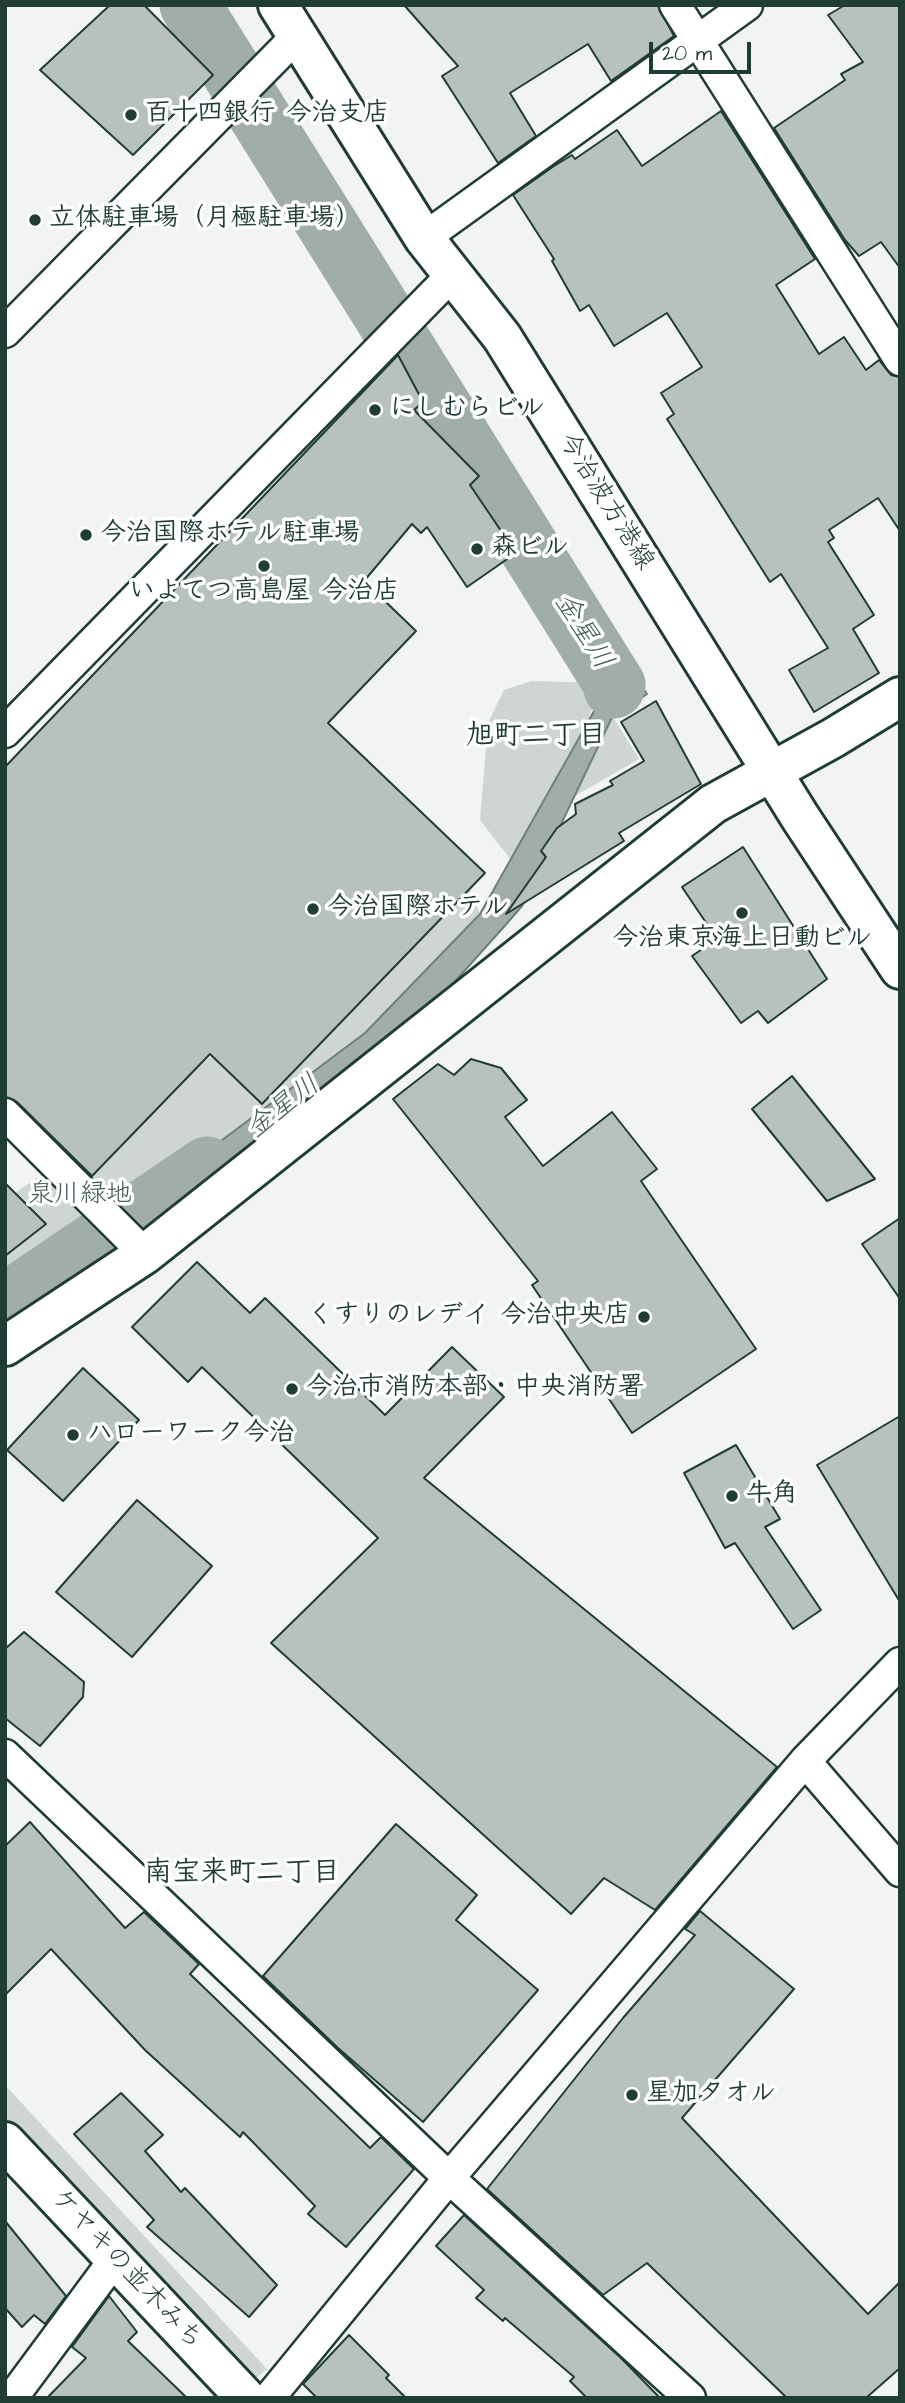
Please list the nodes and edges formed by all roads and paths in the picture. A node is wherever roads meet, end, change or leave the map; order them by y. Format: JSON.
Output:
{"nodes":[{"id":1,"x":675,"y":5,"type":"edge"},
{"id":2,"x":747,"y":5,"type":"edge"},
{"id":3,"x":287,"y":21,"type":"edge"},
{"id":4,"x":697,"y":39,"type":"junction"},
{"id":5,"x":424,"y":238,"type":"junction"},
{"id":6,"x":452,"y":275,"type":"junction"},
{"id":7,"x":5,"y":332,"type":"edge"},
{"id":8,"x":900,"y":360,"type":"edge"},
{"id":9,"x":900,"y":697,"type":"edge"},
{"id":10,"x":5,"y":732,"type":"edge"},
{"id":11,"x":771,"y":771,"type":"junction"},
{"id":12,"x":900,"y":970,"type":"edge"},
{"id":13,"x":5,"y":1114,"type":"edge"},
{"id":14,"x":145,"y":1254,"type":"junction"},
{"id":15,"x":5,"y":1346,"type":"edge"},
{"id":16,"x":900,"y":1663,"type":"edge"},
{"id":17,"x":5,"y":1755,"type":"edge"},
{"id":18,"x":805,"y":1761,"type":"junction"},
{"id":19,"x":900,"y":1871,"type":"edge"},
{"id":20,"x":5,"y":2142,"type":"edge"},
{"id":21,"x":449,"y":2178,"type":"junction"},
{"id":22,"x":116,"y":2259,"type":"junction"},
{"id":23,"x":12,"y":2398,"type":"edge"},
{"id":24,"x":246,"y":2398,"type":"edge"},
{"id":25,"x":269,"y":2398,"type":"edge"},
{"id":26,"x":690,"y":2398,"type":"edge"}],
"edges":[{"from":1,"to":4,"type":"street"},
{"from":2,"to":4,"type":"street"},
{"from":3,"to":5,"type":"street","name":"今治波方港線"},
{"from":3,"to":7,"type":"street"},
{"from":4,"to":5,"type":"street"},
{"from":4,"to":8,"type":"street"},
{"from":5,"to":6,"type":"street","name":"今治波方港線"},
{"from":6,"to":10,"type":"street"},
{"from":6,"to":11,"type":"street","name":"今治波方港線"},
{"from":9,"to":11,"type":"street"},
{"from":11,"to":12,"type":"street","name":"今治波方港線"},
{"from":11,"to":14,"type":"street"},
{"from":13,"to":14,"type":"street"},
{"from":14,"to":15,"type":"street"},
{"from":16,"to":18,"type":"street"},
{"from":17,"to":21,"type":"street"},
{"from":18,"to":19,"type":"street"},
{"from":18,"to":21,"type":"street"},
{"from":20,"to":22,"type":"street","name":"ケヤキの並木みち"},
{"from":21,"to":25,"type":"street"},
{"from":21,"to":26,"type":"street"},
{"from":22,"to":23,"type":"street"},
{"from":22,"to":24,"type":"street","name":"ケヤキの並木みち"}]}
